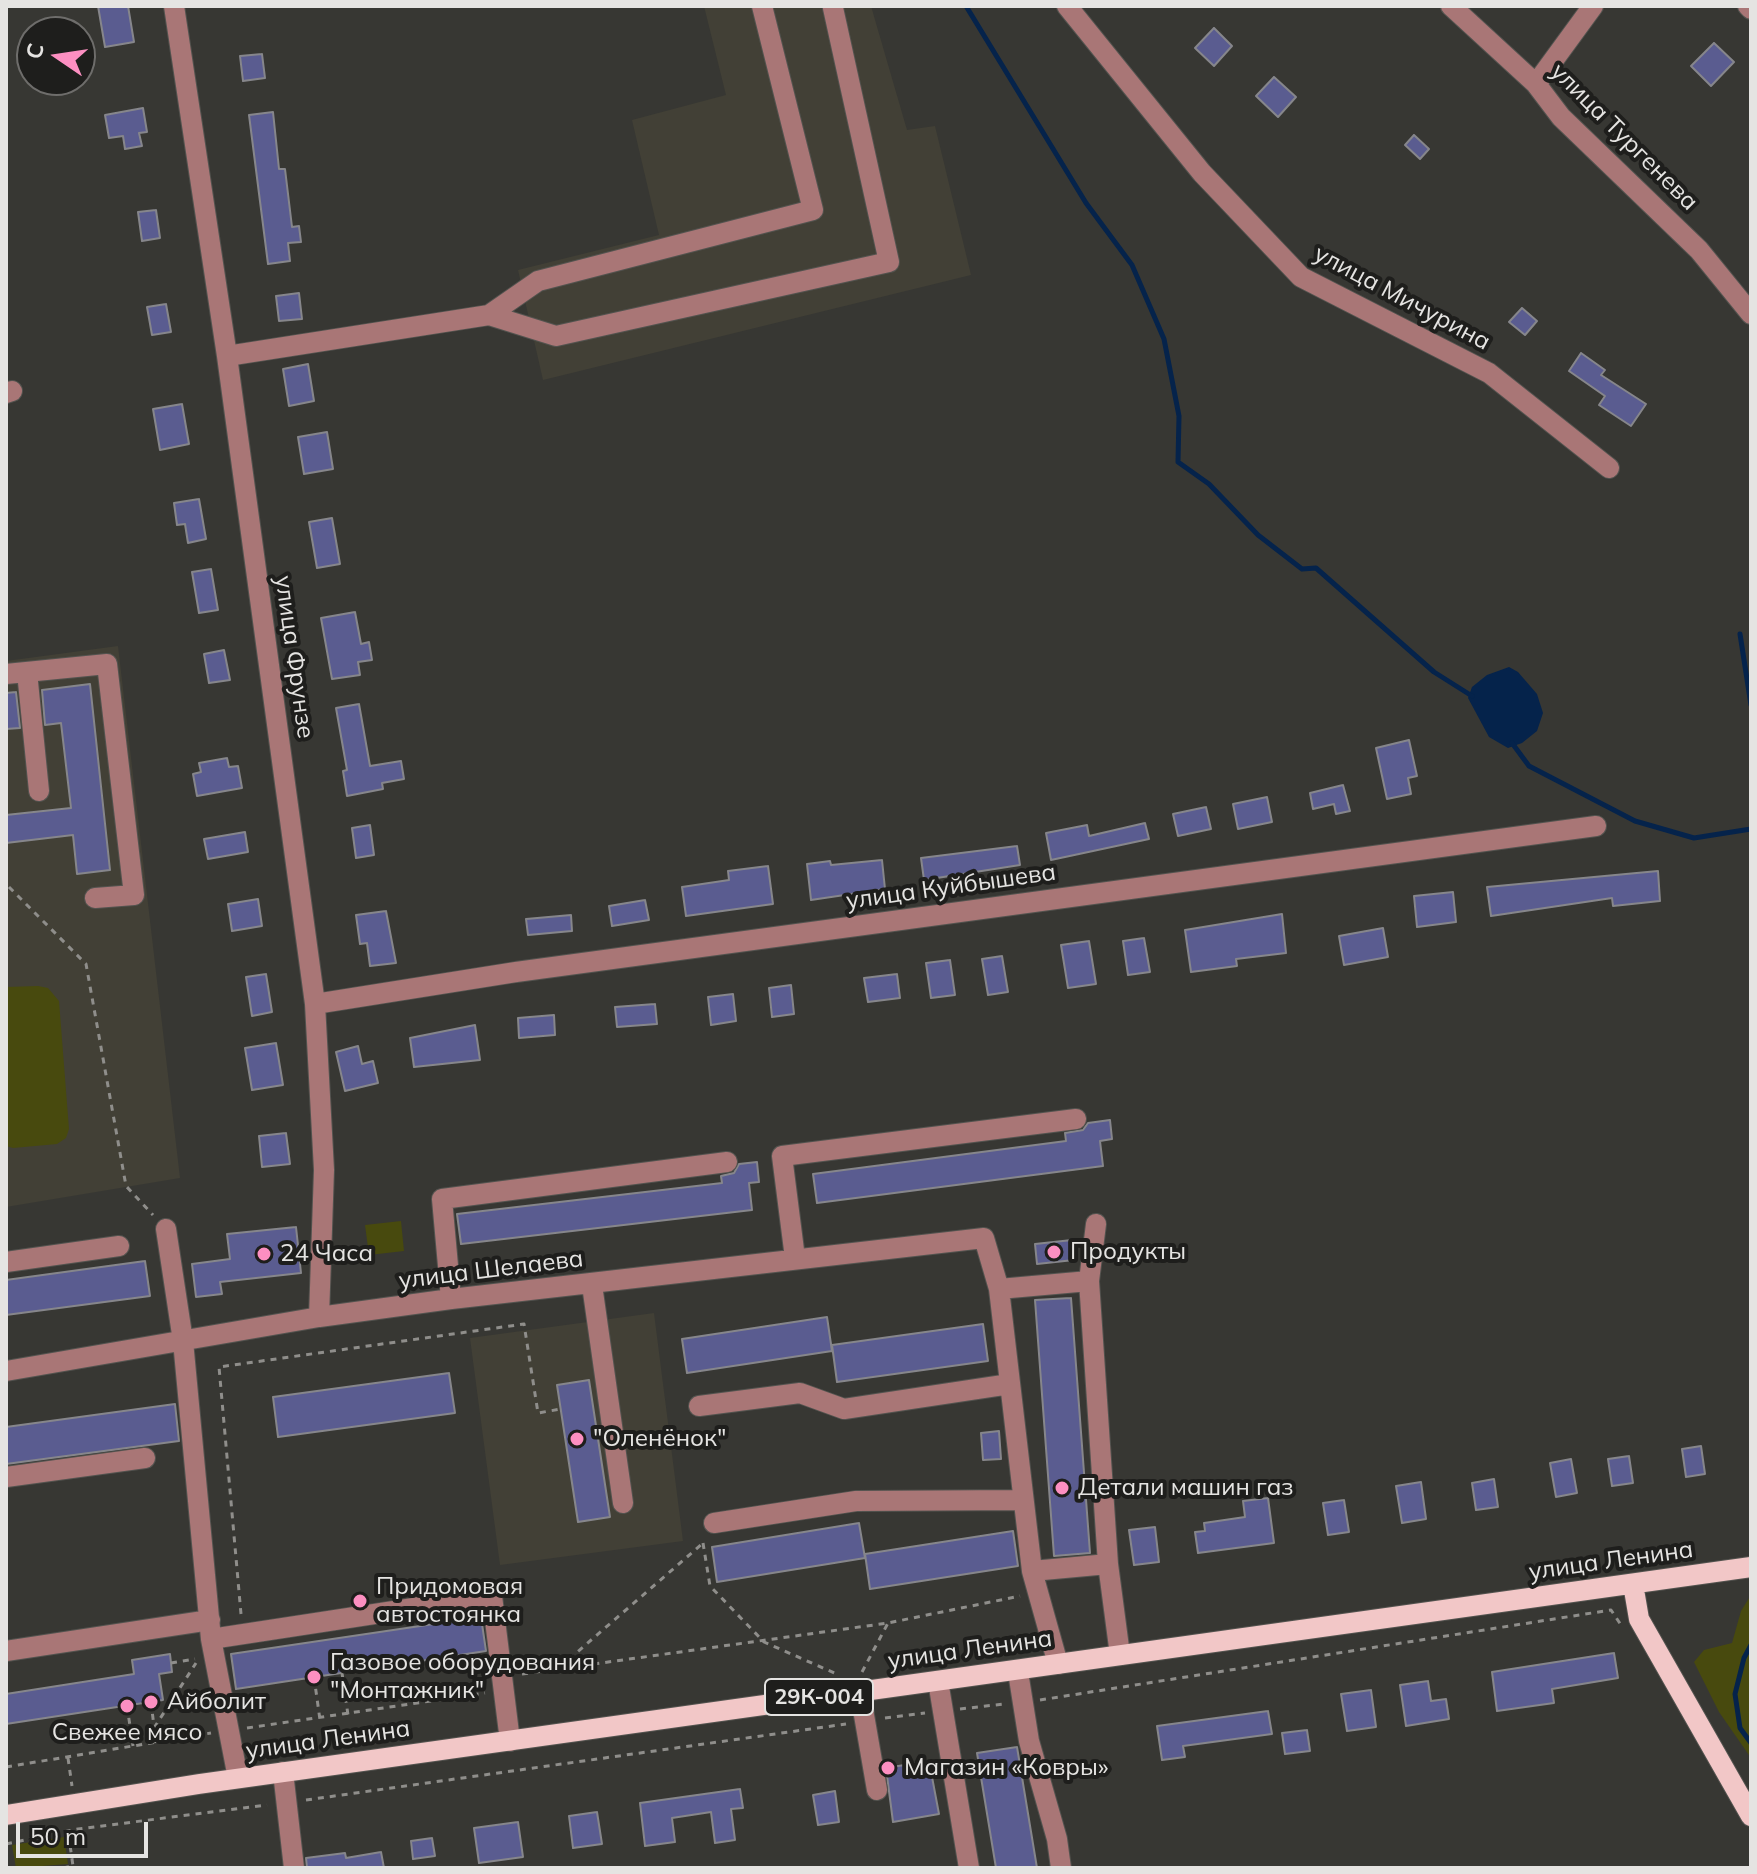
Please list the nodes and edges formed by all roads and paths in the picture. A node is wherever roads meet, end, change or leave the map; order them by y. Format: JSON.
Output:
{"nodes":[{"id":1,"x":174,"y":6,"type":"edge"},
{"id":2,"x":762,"y":6,"type":"edge"},
{"id":3,"x":1067,"y":6,"type":"edge"},
{"id":4,"x":1451,"y":6,"type":"edge"},
{"id":5,"x":1593,"y":6,"type":"edge"},
{"id":6,"x":833,"y":8,"type":"dead end"},
{"id":7,"x":1536,"y":84,"type":"junction"},
{"id":8,"x":1751,"y":314,"type":"edge"},
{"id":9,"x":489,"y":315,"type":"junction"},
{"id":10,"x":227,"y":356,"type":"junction"},
{"id":11,"x":1609,"y":468,"type":"dead end"},
{"id":12,"x":16,"y":673,"type":"edge"},
{"id":13,"x":39,"y":791,"type":"dead end"},
{"id":14,"x":1596,"y":826,"type":"dead end"},
{"id":15,"x":6,"y":861,"type":"edge"},
{"id":16,"x":7,"y":887,"type":"edge"},
{"id":17,"x":95,"y":898,"type":"dead end"},
{"id":18,"x":315,"y":1004,"type":"junction"},
{"id":19,"x":1076,"y":1119,"type":"dead end"},
{"id":20,"x":727,"y":1162,"type":"dead end"},
{"id":21,"x":1096,"y":1224,"type":"dead end"},
{"id":22,"x":166,"y":1229,"type":"joint"},
{"id":23,"x":119,"y":1246,"type":"dead end"},
{"id":24,"x":795,"y":1258,"type":"junction"},
{"id":25,"x":6,"y":1262,"type":"edge"},
{"id":26,"x":1089,"y":1281,"type":"junction"},
{"id":27,"x":592,"y":1285,"type":"junction"},
{"id":28,"x":999,"y":1289,"type":"junction"},
{"id":29,"x":451,"y":1299,"type":"junction"},
{"id":30,"x":319,"y":1317,"type":"junction"},
{"id":31,"x":183,"y":1341,"type":"junction"},
{"id":32,"x":6,"y":1371,"type":"edge"},
{"id":33,"x":1010,"y":1384,"type":"junction"},
{"id":34,"x":699,"y":1406,"type":"dead end"},
{"id":35,"x":561,"y":1409,"type":"dead end"},
{"id":36,"x":145,"y":1458,"type":"dead end"},
{"id":37,"x":6,"y":1477,"type":"edge"},
{"id":38,"x":1023,"y":1500,"type":"junction"},
{"id":39,"x":623,"y":1503,"type":"dead end"},
{"id":40,"x":714,"y":1523,"type":"joint"},
{"id":41,"x":703,"y":1543,"type":"junction"},
{"id":42,"x":1108,"y":1564,"type":"junction"},
{"id":43,"x":1751,"y":1567,"type":"edge"},
{"id":44,"x":1032,"y":1571,"type":"junction"},
{"id":45,"x":1633,"y":1584,"type":"junction"},
{"id":46,"x":1039,"y":1593,"type":"junction"},
{"id":47,"x":888,"y":1623,"type":"junction"},
{"id":48,"x":210,"y":1630,"type":"junction"},
{"id":49,"x":243,"y":1634,"type":"junction"},
{"id":50,"x":764,"y":1642,"type":"junction"},
{"id":51,"x":6,"y":1651,"type":"edge"},
{"id":52,"x":1120,"y":1655,"type":"junction"},
{"id":53,"x":171,"y":1663,"type":"dead end"},
{"id":54,"x":1058,"y":1664,"type":"junction"},
{"id":55,"x":558,"y":1668,"type":"junction"},
{"id":56,"x":874,"y":1670,"type":"dead end"},
{"id":57,"x":1018,"y":1672,"type":"junction"},
{"id":58,"x":342,"y":1673,"type":"dead end"},
{"id":59,"x":314,"y":1677,"type":"dead end"},
{"id":60,"x":938,"y":1681,"type":"junction"},
{"id":61,"x":861,"y":1682,"type":"junction"},
{"id":62,"x":503,"y":1684,"type":"junction"},
{"id":63,"x":151,"y":1702,"type":"dead end"},
{"id":64,"x":127,"y":1706,"type":"dead end"},
{"id":65,"x":348,"y":1715,"type":"junction"},
{"id":66,"x":320,"y":1720,"type":"junction"},
{"id":67,"x":154,"y":1728,"type":"junction"},
{"id":68,"x":231,"y":1730,"type":"junction"},
{"id":69,"x":510,"y":1741,"type":"junction"},
{"id":70,"x":156,"y":1743,"type":"junction"},
{"id":71,"x":133,"y":1746,"type":"junction"},
{"id":72,"x":6,"y":1767,"type":"edge"},
{"id":73,"x":283,"y":1772,"type":"junction"},
{"id":74,"x":238,"y":1778,"type":"junction"},
{"id":75,"x":877,"y":1790,"type":"dead end"},
{"id":76,"x":6,"y":1815,"type":"edge"},
{"id":77,"x":1751,"y":1816,"type":"edge"},
{"id":78,"x":68,"y":1831,"type":"dead end"},
{"id":79,"x":63,"y":1868,"type":"edge"},
{"id":80,"x":294,"y":1868,"type":"edge"},
{"id":81,"x":969,"y":1868,"type":"edge"},
{"id":82,"x":1061,"y":1868,"type":"edge"}],
"edges":[{"from":1,"to":10,"type":"street","name":"улица Фрунзе"},
{"from":2,"to":9,"type":"street"},
{"from":3,"to":11,"type":"street","name":"улица Мичурина"},
{"from":4,"to":7,"type":"street","name":"улица Тургенева"},
{"from":5,"to":7,"type":"street"},
{"from":6,"to":9,"type":"street"},
{"from":7,"to":8,"type":"street","name":"улица Тургенева"},
{"from":9,"to":10,"type":"street"},
{"from":10,"to":18,"type":"street","name":"улица Фрунзе"},
{"from":12,"to":13,"type":"street"},
{"from":12,"to":17,"type":"street"},
{"from":14,"to":18,"type":"street","name":"улица Куйбышева"},
{"from":15,"to":16,"type":"path"},
{"from":16,"to":22,"type":"path"},
{"from":18,"to":30,"type":"street","name":"улица Фрунзе"},
{"from":19,"to":24,"type":"street"},
{"from":20,"to":29,"type":"street"},
{"from":21,"to":26,"type":"street"},
{"from":22,"to":31,"type":"street"},
{"from":23,"to":25,"type":"street"},
{"from":24,"to":27,"type":"street","name":"улица Шелаева"},
{"from":24,"to":28,"type":"street","name":"улица Шелаева"},
{"from":26,"to":28,"type":"street"},
{"from":26,"to":42,"type":"street"},
{"from":27,"to":29,"type":"street","name":"улица Шелаева"},
{"from":27,"to":39,"type":"street"},
{"from":28,"to":33,"type":"street"},
{"from":29,"to":30,"type":"street","name":"улица Шелаева"},
{"from":30,"to":31,"type":"street","name":"улица Шелаева"},
{"from":31,"to":32,"type":"street","name":"улица Шелаева"},
{"from":31,"to":48,"type":"street"},
{"from":33,"to":34,"type":"street"},
{"from":33,"to":38,"type":"street"},
{"from":35,"to":49,"type":"path"},
{"from":36,"to":37,"type":"street"},
{"from":38,"to":40,"type":"street"},
{"from":38,"to":44,"type":"street"},
{"from":40,"to":41,"type":"path"},
{"from":41,"to":50,"type":"path"},
{"from":41,"to":55,"type":"path"},
{"from":42,"to":44,"type":"street"},
{"from":42,"to":52,"type":"street"},
{"from":43,"to":45,"type":"main road","name":"улица Ленина","number":"29К-004"},
{"from":44,"to":46,"type":"street"},
{"from":45,"to":52,"type":"main road","name":"улица Ленина","number":"29К-004"},
{"from":45,"to":77,"type":"main road"},
{"from":46,"to":47,"type":"path"},
{"from":46,"to":54,"type":"street"},
{"from":47,"to":50,"type":"path"},
{"from":47,"to":61,"type":"path"},
{"from":48,"to":49,"type":"street"},
{"from":48,"to":51,"type":"street"},
{"from":48,"to":68,"type":"street"},
{"from":49,"to":62,"type":"street"},
{"from":50,"to":55,"type":"path"},
{"from":50,"to":61,"type":"path"},
{"from":52,"to":54,"type":"main road","name":"улица Ленина","number":"29К-004"},
{"from":53,"to":67,"type":"path"},
{"from":54,"to":57,"type":"main road","name":"улица Ленина","number":"29К-004"},
{"from":55,"to":62,"type":"path"},
{"from":56,"to":61,"type":"path"},
{"from":57,"to":60,"type":"main road","name":"улица Ленина","number":"29К-004"},
{"from":57,"to":82,"type":"street"},
{"from":58,"to":65,"type":"path"},
{"from":59,"to":66,"type":"path"},
{"from":60,"to":61,"type":"main road","name":"улица Ленина","number":"29К-004"},
{"from":60,"to":81,"type":"street"},
{"from":61,"to":69,"type":"main road","name":"улица Ленина","number":"29К-004"},
{"from":61,"to":75,"type":"street"},
{"from":62,"to":65,"type":"path"},
{"from":62,"to":69,"type":"street"},
{"from":63,"to":67,"type":"path"},
{"from":64,"to":71,"type":"path"},
{"from":65,"to":66,"type":"path"},
{"from":66,"to":68,"type":"path"},
{"from":67,"to":70,"type":"path"},
{"from":68,"to":70,"type":"path"},
{"from":68,"to":74,"type":"street"},
{"from":69,"to":73,"type":"main road","name":"улица Ленина","number":"29К-004"},
{"from":70,"to":71,"type":"path"},
{"from":71,"to":72,"type":"path"},
{"from":73,"to":74,"type":"main road","name":"улица Ленина","number":"29К-004"},
{"from":73,"to":80,"type":"street"},
{"from":74,"to":76,"type":"main road","name":"улица Ленина","number":"29К-004"},
{"from":78,"to":79,"type":"path"}]}
